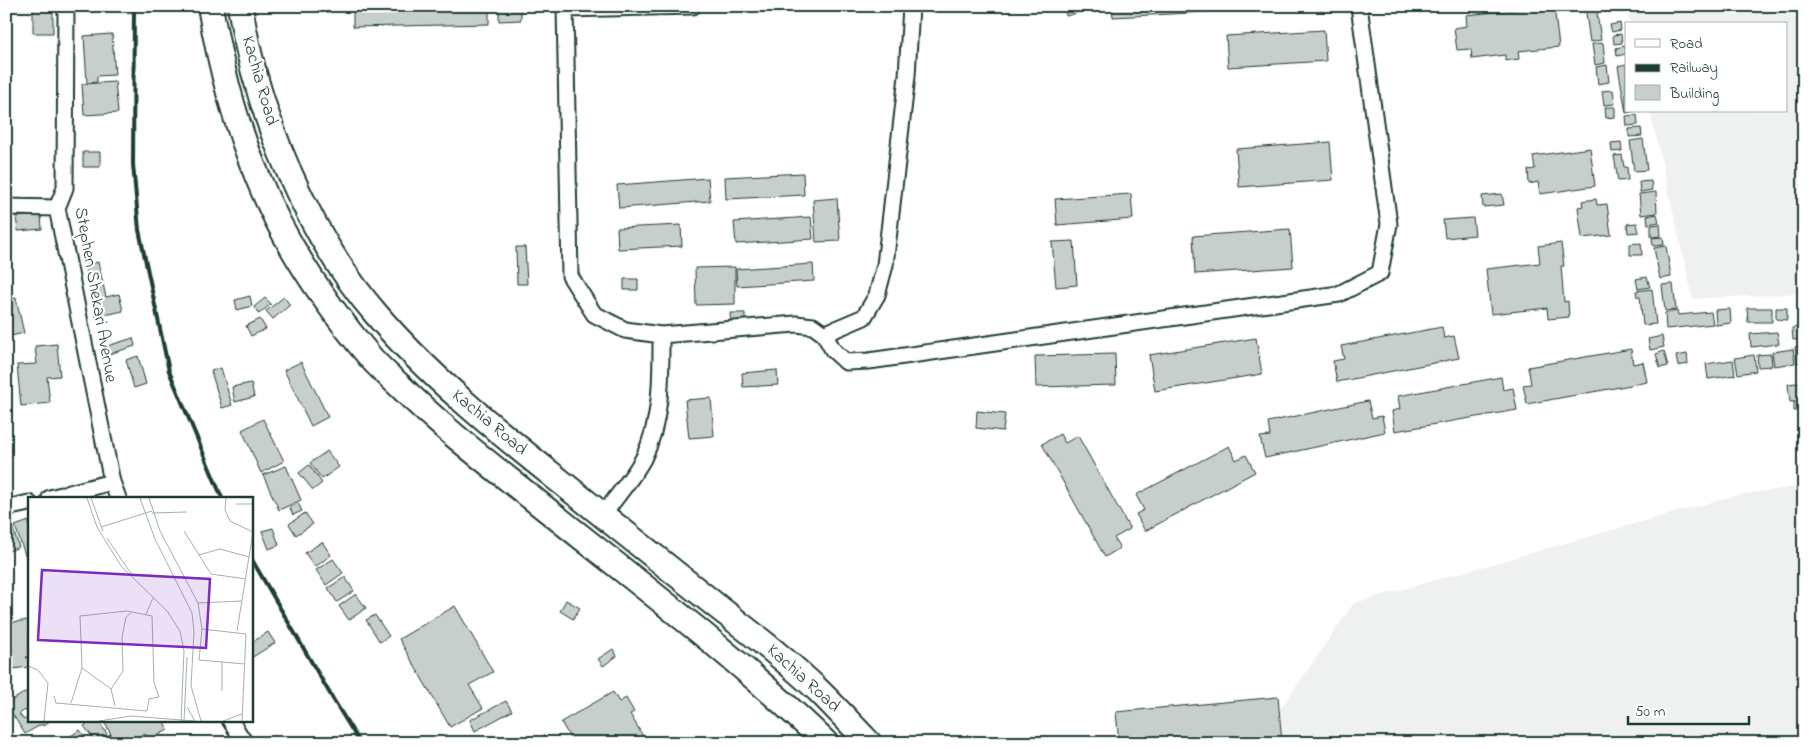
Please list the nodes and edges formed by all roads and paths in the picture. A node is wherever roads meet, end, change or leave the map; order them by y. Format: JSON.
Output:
{"nodes":[{"id":1,"x":66,"y":6,"type":"edge"},
{"id":2,"x":210,"y":6,"type":"edge"},
{"id":3,"x":240,"y":6,"type":"edge"},
{"id":4,"x":692,"y":6,"type":"edge"},
{"id":5,"x":911,"y":6,"type":"edge"},
{"id":6,"x":1359,"y":6,"type":"edge"},
{"id":7,"x":565,"y":8,"type":"edge"},
{"id":8,"x":6,"y":207,"type":"edge"},
{"id":9,"x":57,"y":208,"type":"junction"},
{"id":10,"x":824,"y":334,"type":"junction"},
{"id":11,"x":660,"y":335,"type":"junction"},
{"id":12,"x":112,"y":482,"type":"junction"},
{"id":13,"x":54,"y":497,"type":"edge"},
{"id":14,"x":118,"y":497,"type":"edge"},
{"id":15,"x":28,"y":503,"type":"edge"},
{"id":16,"x":6,"y":508,"type":"edge"},
{"id":17,"x":603,"y":516,"type":"junction"},
{"id":18,"x":231,"y":722,"type":"edge"},
{"id":19,"x":245,"y":743,"type":"edge"},
{"id":20,"x":826,"y":743,"type":"edge"},
{"id":21,"x":869,"y":743,"type":"edge"}],
"edges":[{"from":1,"to":9,"type":"street","name":"Stephen Shekari Avenue"},
{"from":2,"to":20,"type":"main road","name":"Kachia Road"},
{"from":3,"to":17,"type":"main road","name":"Kachia Road"},
{"from":4,"to":7,"type":"street"},
{"from":5,"to":10,"type":"street"},
{"from":6,"to":10,"type":"street"},
{"from":7,"to":11,"type":"street"},
{"from":8,"to":9,"type":"street"},
{"from":9,"to":12,"type":"street","name":"Stephen Shekari Avenue"},
{"from":10,"to":11,"type":"street"},
{"from":11,"to":17,"type":"street"},
{"from":12,"to":13,"type":"street"},
{"from":12,"to":14,"type":"street","name":"Stephen Shekari Avenue"},
{"from":15,"to":16,"type":"street"},
{"from":17,"to":21,"type":"main road","name":"Kachia Road"},
{"from":18,"to":19,"type":"street"}]}
